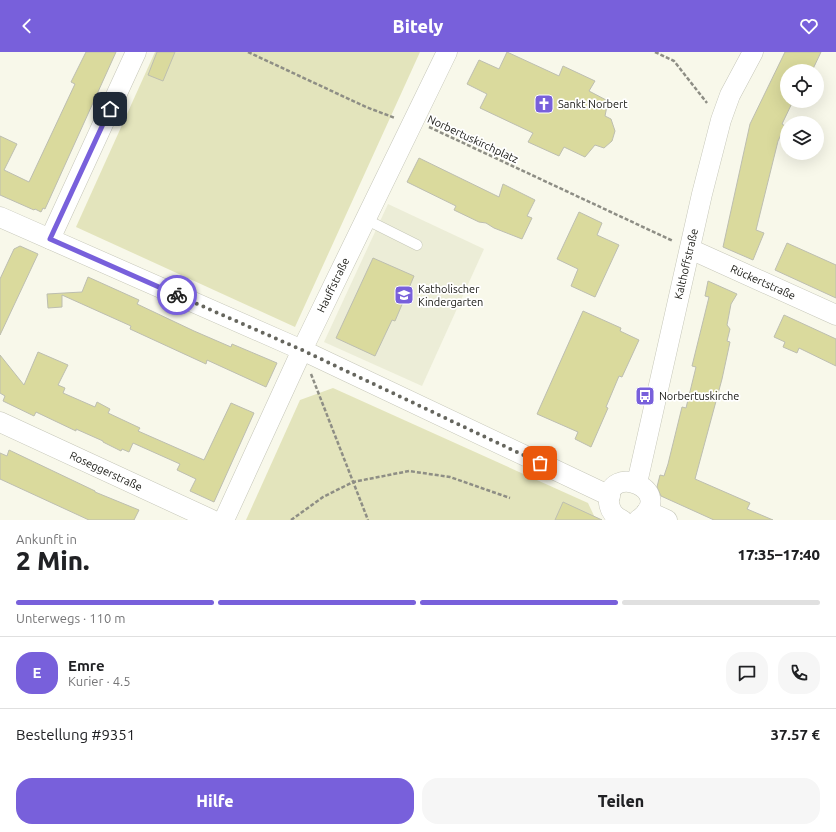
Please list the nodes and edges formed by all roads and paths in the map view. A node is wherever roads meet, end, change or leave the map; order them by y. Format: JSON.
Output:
{"nodes":[{"id":1,"x":136,"y":52,"type":"edge"},
{"id":2,"x":248,"y":52,"type":"edge"},
{"id":3,"x":447,"y":52,"type":"edge"},
{"id":4,"x":654,"y":52,"type":"edge"},
{"id":5,"x":753,"y":52,"type":"edge"},
{"id":6,"x":413,"y":120,"type":"junction"},
{"id":7,"x":721,"y":120,"type":"junction"},
{"id":8,"x":365,"y":219,"type":"junction"},
{"id":9,"x":2,"y":222,"type":"edge"},
{"id":10,"x":50,"y":239,"type":"junction"},
{"id":11,"x":417,"y":245,"type":"dead end"},
{"id":12,"x":690,"y":248,"type":"junction"},
{"id":13,"x":836,"y":315,"type":"edge"},
{"id":14,"x":302,"y":350,"type":"junction"},
{"id":15,"x":0,"y":422,"type":"edge"},
{"id":16,"x":353,"y":482,"type":"junction"},
{"id":17,"x":637,"y":483,"type":"junction"},
{"id":18,"x":610,"y":496,"type":"junction"},
{"id":19,"x":510,"y":498,"type":"dead end"},
{"id":20,"x":643,"y":515,"type":"edge"},
{"id":21,"x":212,"y":520,"type":"edge"},
{"id":22,"x":224,"y":520,"type":"edge"},
{"id":23,"x":291,"y":520,"type":"edge"},
{"id":24,"x":368,"y":520,"type":"edge"},
{"id":25,"x":622,"y":520,"type":"edge"},
{"id":26,"x":667,"y":520,"type":"edge"}],
"edges":[{"from":1,"to":10,"type":"street"},
{"from":2,"to":6,"type":"path","name":"Norbertuskirchplatz"},
{"from":3,"to":6,"type":"street","name":"Hauffstraße"},
{"from":4,"to":7,"type":"path"},
{"from":5,"to":7,"type":"street","name":"Kalthoffstraße"},
{"from":6,"to":8,"type":"street","name":"Hauffstraße"},
{"from":6,"to":12,"type":"path","name":"Norbertuskirchplatz"},
{"from":7,"to":12,"type":"street","name":"Kalthoffstraße"},
{"from":8,"to":11,"type":"lane"},
{"from":8,"to":14,"type":"street","name":"Hauffstraße"},
{"from":9,"to":10,"type":"street"},
{"from":10,"to":14,"type":"street"},
{"from":12,"to":13,"type":"street","name":"Rückertstraße"},
{"from":12,"to":17,"type":"street","name":"Kalthoffstraße"},
{"from":14,"to":16,"type":"path"},
{"from":14,"to":18,"type":"street"},
{"from":14,"to":22,"type":"street","name":"Hauffstraße"},
{"from":15,"to":21,"type":"street","name":"Roseggerstraße"},
{"from":16,"to":19,"type":"path"},
{"from":16,"to":23,"type":"path"},
{"from":16,"to":24,"type":"path"},
{"from":17,"to":18,"type":"street"},
{"from":17,"to":20,"type":"street"},
{"from":18,"to":25,"type":"street"},
{"from":20,"to":26,"type":"street"}]}
